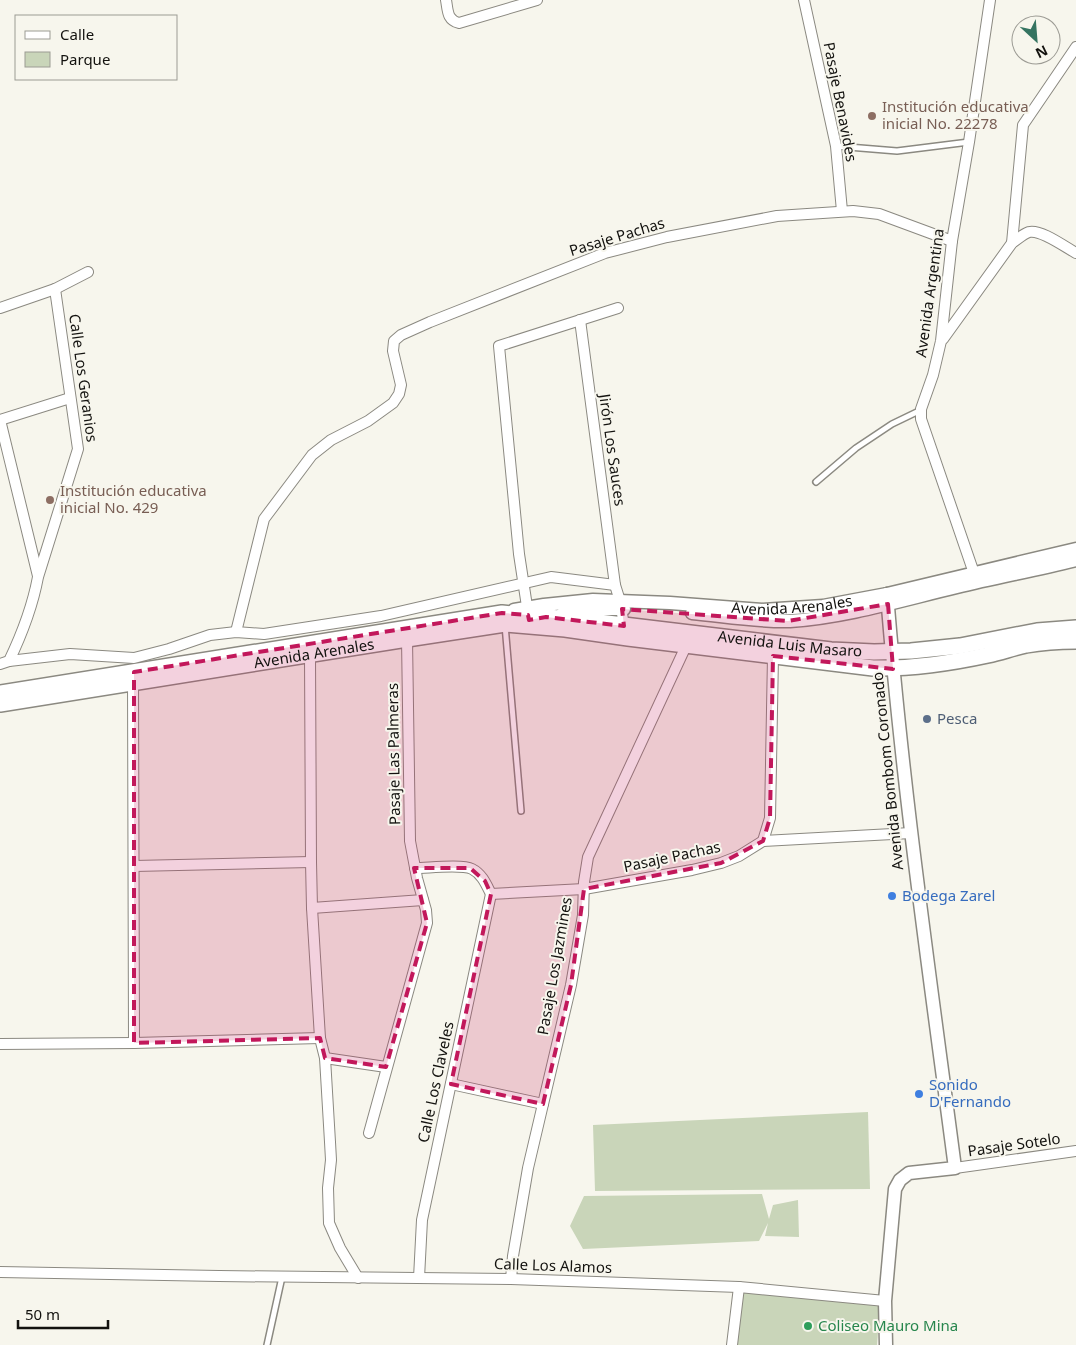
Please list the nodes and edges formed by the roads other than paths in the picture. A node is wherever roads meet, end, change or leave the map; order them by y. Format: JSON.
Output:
{"nodes":[{"id":1,"x":446,"y":0,"type":"edge"},
{"id":2,"x":538,"y":0,"type":"edge"},
{"id":3,"x":804,"y":0,"type":"edge"},
{"id":4,"x":990,"y":0,"type":"edge"},
{"id":5,"x":1076,"y":47,"type":"edge"},
{"id":6,"x":969,"y":142,"type":"junction"},
{"id":7,"x":836,"y":146,"type":"junction"},
{"id":8,"x":842,"y":211,"type":"junction"},
{"id":9,"x":952,"y":241,"type":"junction"},
{"id":10,"x":1012,"y":243,"type":"junction"},
{"id":11,"x":1076,"y":253,"type":"edge"},
{"id":12,"x":88,"y":272,"type":"dead end"},
{"id":13,"x":56,"y":289,"type":"junction"},
{"id":14,"x":0,"y":308,"type":"edge"},
{"id":15,"x":618,"y":308,"type":"dead end"},
{"id":16,"x":580,"y":320,"type":"junction"},
{"id":17,"x":941,"y":341,"type":"junction"},
{"id":18,"x":70,"y":398,"type":"junction"},
{"id":19,"x":921,"y":410,"type":"junction"},
{"id":20,"x":0,"y":420,"type":"edge"},
{"id":21,"x":816,"y":482,"type":"dead end"},
{"id":22,"x":1076,"y":549,"type":"edge"},
{"id":23,"x":1076,"y":560,"type":"edge"},
{"id":24,"x":38,"y":577,"type":"junction"},
{"id":25,"x":976,"y":578,"type":"junction"},
{"id":26,"x":523,"y":582,"type":"junction"},
{"id":27,"x":615,"y":585,"type":"junction"},
{"id":28,"x":888,"y":599,"type":"junction"},
{"id":29,"x":621,"y":605,"type":"junction"},
{"id":30,"x":528,"y":614,"type":"junction"},
{"id":31,"x":546,"y":617,"type":"junction"},
{"id":32,"x":503,"y":618,"type":"junction"},
{"id":33,"x":1076,"y":628,"type":"edge"},
{"id":34,"x":236,"y":632,"type":"junction"},
{"id":35,"x":626,"y":632,"type":"junction"},
{"id":36,"x":407,"y":638,"type":"junction"},
{"id":37,"x":1076,"y":641,"type":"edge"},
{"id":38,"x":686,"y":646,"type":"junction"},
{"id":39,"x":892,"y":652,"type":"junction"},
{"id":40,"x":310,"y":655,"type":"junction"},
{"id":41,"x":773,"y":656,"type":"junction"},
{"id":42,"x":5,"y":662,"type":"edge"},
{"id":43,"x":893,"y":669,"type":"junction"},
{"id":44,"x":133,"y":677,"type":"junction"},
{"id":45,"x":1,"y":696,"type":"edge"},
{"id":46,"x":521,"y":811,"type":"dead end"},
{"id":47,"x":911,"y":833,"type":"junction"},
{"id":48,"x":763,"y":841,"type":"junction"},
{"id":49,"x":311,"y":862,"type":"junction"},
{"id":50,"x":134,"y":866,"type":"junction"},
{"id":51,"x":415,"y":868,"type":"junction"},
{"id":52,"x":584,"y":889,"type":"junction"},
{"id":53,"x":491,"y":894,"type":"junction"},
{"id":54,"x":423,"y":900,"type":"junction"},
{"id":55,"x":312,"y":908,"type":"junction"},
{"id":56,"x":320,"y":1038,"type":"junction"},
{"id":57,"x":134,"y":1043,"type":"junction"},
{"id":58,"x":0,"y":1044,"type":"edge"},
{"id":59,"x":325,"y":1058,"type":"junction"},
{"id":60,"x":386,"y":1067,"type":"junction"},
{"id":61,"x":451,"y":1084,"type":"junction"},
{"id":62,"x":543,"y":1104,"type":"junction"},
{"id":63,"x":369,"y":1133,"type":"dead end"},
{"id":64,"x":1076,"y":1151,"type":"edge"},
{"id":65,"x":955,"y":1168,"type":"junction"},
{"id":66,"x":0,"y":1272,"type":"edge"},
{"id":67,"x":282,"y":1277,"type":"junction"},
{"id":68,"x":358,"y":1278,"type":"junction"},
{"id":69,"x":419,"y":1278,"type":"junction"},
{"id":70,"x":511,"y":1279,"type":"junction"},
{"id":71,"x":738,"y":1287,"type":"junction"},
{"id":72,"x":885,"y":1301,"type":"junction"},
{"id":73,"x":267,"y":1345,"type":"edge"},
{"id":74,"x":732,"y":1345,"type":"edge"},
{"id":75,"x":886,"y":1345,"type":"edge"}],
"edges":[{"from":1,"to":2,"type":"street"},
{"from":3,"to":7,"type":"street","name":"Pasaje Benavides"},
{"from":4,"to":6,"type":"street","name":"Avenida Argentina"},
{"from":5,"to":10,"type":"street"},
{"from":6,"to":7,"type":"lane"},
{"from":6,"to":9,"type":"street","name":"Avenida Argentina"},
{"from":7,"to":8,"type":"street","name":"Pasaje Benavides"},
{"from":8,"to":9,"type":"street","name":"Pasaje Pachas"},
{"from":8,"to":34,"type":"street","name":"Pasaje Pachas"},
{"from":9,"to":17,"type":"street","name":"Avenida Argentina"},
{"from":10,"to":11,"type":"street"},
{"from":10,"to":17,"type":"street"},
{"from":12,"to":13,"type":"street"},
{"from":13,"to":14,"type":"street"},
{"from":13,"to":18,"type":"street","name":"Calle Los Geranios"},
{"from":15,"to":16,"type":"street"},
{"from":16,"to":26,"type":"street"},
{"from":16,"to":27,"type":"street","name":"Jirón Los Sauces"},
{"from":17,"to":19,"type":"street","name":"Avenida Argentina"},
{"from":18,"to":20,"type":"street"},
{"from":18,"to":24,"type":"street","name":"Calle Los Geranios"},
{"from":19,"to":21,"type":"lane"},
{"from":19,"to":25,"type":"street"},
{"from":20,"to":24,"type":"street"},
{"from":22,"to":25,"type":"street"},
{"from":23,"to":25,"type":"street"},
{"from":24,"to":42,"type":"street","name":"Calle Los Geranios"},
{"from":25,"to":28,"type":"street"},
{"from":26,"to":27,"type":"street"},
{"from":26,"to":30,"type":"street"},
{"from":26,"to":34,"type":"street"},
{"from":27,"to":29,"type":"street","name":"Jirón Los Sauces"},
{"from":28,"to":29,"type":"street"},
{"from":28,"to":39,"type":"street","name":"Avenida Bombom Coronado"},
{"from":29,"to":30,"type":"street"},
{"from":29,"to":31,"type":"street"},
{"from":29,"to":35,"type":"street"},
{"from":30,"to":31,"type":"main road","name":"Avenida Luis Masaro"},
{"from":30,"to":32,"type":"main road","name":"Avenida Luis Masaro"},
{"from":31,"to":35,"type":"main road","name":"Avenida Luis Masaro"},
{"from":32,"to":35,"type":"main road","name":"Avenida Arenales"},
{"from":32,"to":36,"type":"main road","name":"Avenida Arenales"},
{"from":32,"to":44,"type":"main road"},
{"from":32,"to":46,"type":"lane"},
{"from":33,"to":39,"type":"main road","name":"Avenida Luis Masaro"},
{"from":34,"to":42,"type":"street"},
{"from":35,"to":38,"type":"main road","name":"Avenida Luis Masaro"},
{"from":35,"to":39,"type":"main road","name":"Avenida Luis Masaro"},
{"from":36,"to":40,"type":"main road","name":"Avenida Arenales"},
{"from":36,"to":51,"type":"street","name":"Pasaje Las Palmeras"},
{"from":37,"to":43,"type":"main road","name":"Avenida Luis Masaro"},
{"from":38,"to":41,"type":"main road","name":"Avenida Luis Masaro"},
{"from":38,"to":52,"type":"street","name":"Pasaje Los Jazmines"},
{"from":39,"to":43,"type":"street","name":"Avenida Bombom Coronado"},
{"from":40,"to":44,"type":"main road","name":"Avenida Arenales"},
{"from":40,"to":49,"type":"street"},
{"from":41,"to":43,"type":"main road","name":"Avenida Luis Masaro"},
{"from":41,"to":48,"type":"street"},
{"from":43,"to":47,"type":"street","name":"Avenida Bombom Coronado"},
{"from":44,"to":45,"type":"main road","name":"Avenida Arenales"},
{"from":44,"to":50,"type":"street"},
{"from":47,"to":48,"type":"street","name":"Pasaje Pachas"},
{"from":47,"to":65,"type":"street","name":"Avenida Bombom Coronado"},
{"from":48,"to":52,"type":"street","name":"Pasaje Pachas"},
{"from":49,"to":50,"type":"street"},
{"from":49,"to":55,"type":"street"},
{"from":50,"to":57,"type":"street"},
{"from":51,"to":53,"type":"street"},
{"from":51,"to":54,"type":"street","name":"Pasaje Las Palmeras"},
{"from":52,"to":53,"type":"street","name":"Pasaje Pachas"},
{"from":52,"to":62,"type":"street","name":"Pasaje Los Jazmines"},
{"from":53,"to":61,"type":"street","name":"Calle Los Claveles"},
{"from":54,"to":55,"type":"street"},
{"from":54,"to":60,"type":"street","name":"Pasaje Las Palmeras"},
{"from":55,"to":56,"type":"street"},
{"from":56,"to":57,"type":"street"},
{"from":56,"to":59,"type":"street"},
{"from":57,"to":58,"type":"street"},
{"from":59,"to":60,"type":"street"},
{"from":59,"to":68,"type":"street"},
{"from":60,"to":63,"type":"street","name":"Pasaje Las Palmeras"},
{"from":61,"to":62,"type":"street"},
{"from":61,"to":69,"type":"street","name":"Calle Los Claveles"},
{"from":62,"to":70,"type":"street","name":"Pasaje Los Jazmines"},
{"from":64,"to":65,"type":"street","name":"Pasaje Sotelo"},
{"from":65,"to":72,"type":"street"},
{"from":66,"to":67,"type":"street","name":"Calle Los Alamos"},
{"from":67,"to":68,"type":"street","name":"Calle Los Alamos"},
{"from":67,"to":73,"type":"lane"},
{"from":68,"to":69,"type":"street","name":"Calle Los Alamos"},
{"from":69,"to":70,"type":"street","name":"Calle Los Alamos"},
{"from":70,"to":71,"type":"street","name":"Calle Los Alamos"},
{"from":71,"to":72,"type":"street","name":"Calle Los Alamos"},
{"from":71,"to":74,"type":"street"},
{"from":72,"to":75,"type":"street"}]}
